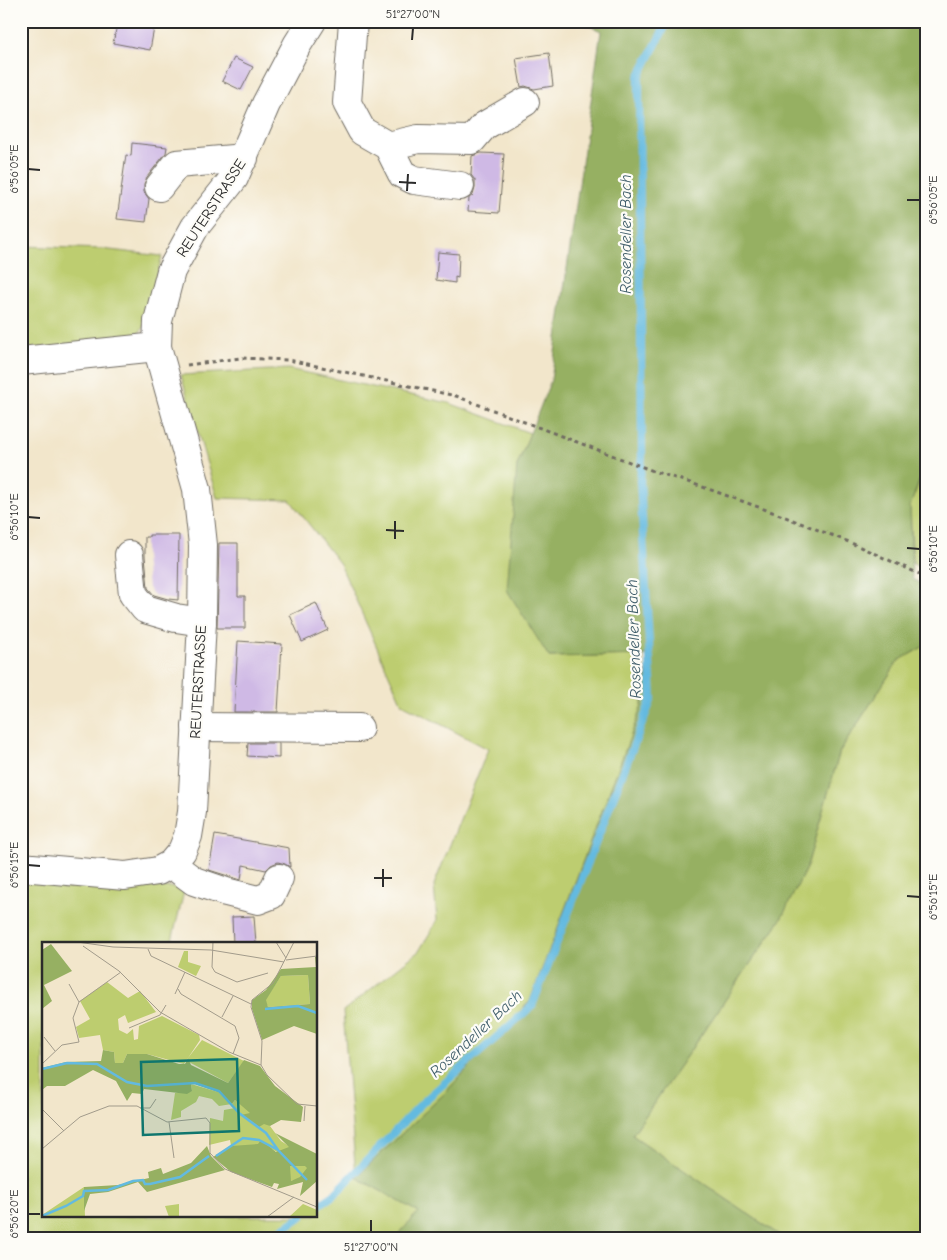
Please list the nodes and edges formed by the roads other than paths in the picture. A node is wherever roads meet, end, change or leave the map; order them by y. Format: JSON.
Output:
{"nodes":[{"id":1,"x":312,"y":21,"type":"edge"},
{"id":2,"x":352,"y":21,"type":"edge"},
{"id":3,"x":525,"y":102,"type":"dead end"},
{"id":4,"x":388,"y":146,"type":"junction"},
{"id":5,"x":244,"y":158,"type":"junction"},
{"id":6,"x":460,"y":186,"type":"dead end"},
{"id":7,"x":159,"y":187,"type":"dead end"},
{"id":8,"x":160,"y":358,"type":"junction"},
{"id":9,"x":21,"y":361,"type":"edge"},
{"id":10,"x":129,"y":556,"type":"dead end"},
{"id":11,"x":202,"y":622,"type":"junction"},
{"id":12,"x":196,"y":727,"type":"junction"},
{"id":13,"x":359,"y":728,"type":"dead end"},
{"id":14,"x":171,"y":864,"type":"junction"},
{"id":15,"x":21,"y":867,"type":"edge"},
{"id":16,"x":279,"y":878,"type":"dead end"}],
"edges":[{"from":1,"to":5,"type":"street","name":"REUTERSTRASSE"},
{"from":2,"to":4,"type":"street"},
{"from":3,"to":4,"type":"street"},
{"from":4,"to":6,"type":"street"},
{"from":5,"to":7,"type":"street"},
{"from":5,"to":8,"type":"street","name":"REUTERSTRASSE"},
{"from":8,"to":9,"type":"street"},
{"from":8,"to":11,"type":"street","name":"REUTERSTRASSE"},
{"from":10,"to":11,"type":"street"},
{"from":11,"to":12,"type":"street","name":"REUTERSTRASSE"},
{"from":12,"to":13,"type":"street"},
{"from":12,"to":14,"type":"street","name":"REUTERSTRASSE"},
{"from":14,"to":15,"type":"street"},
{"from":14,"to":16,"type":"street"}]}
